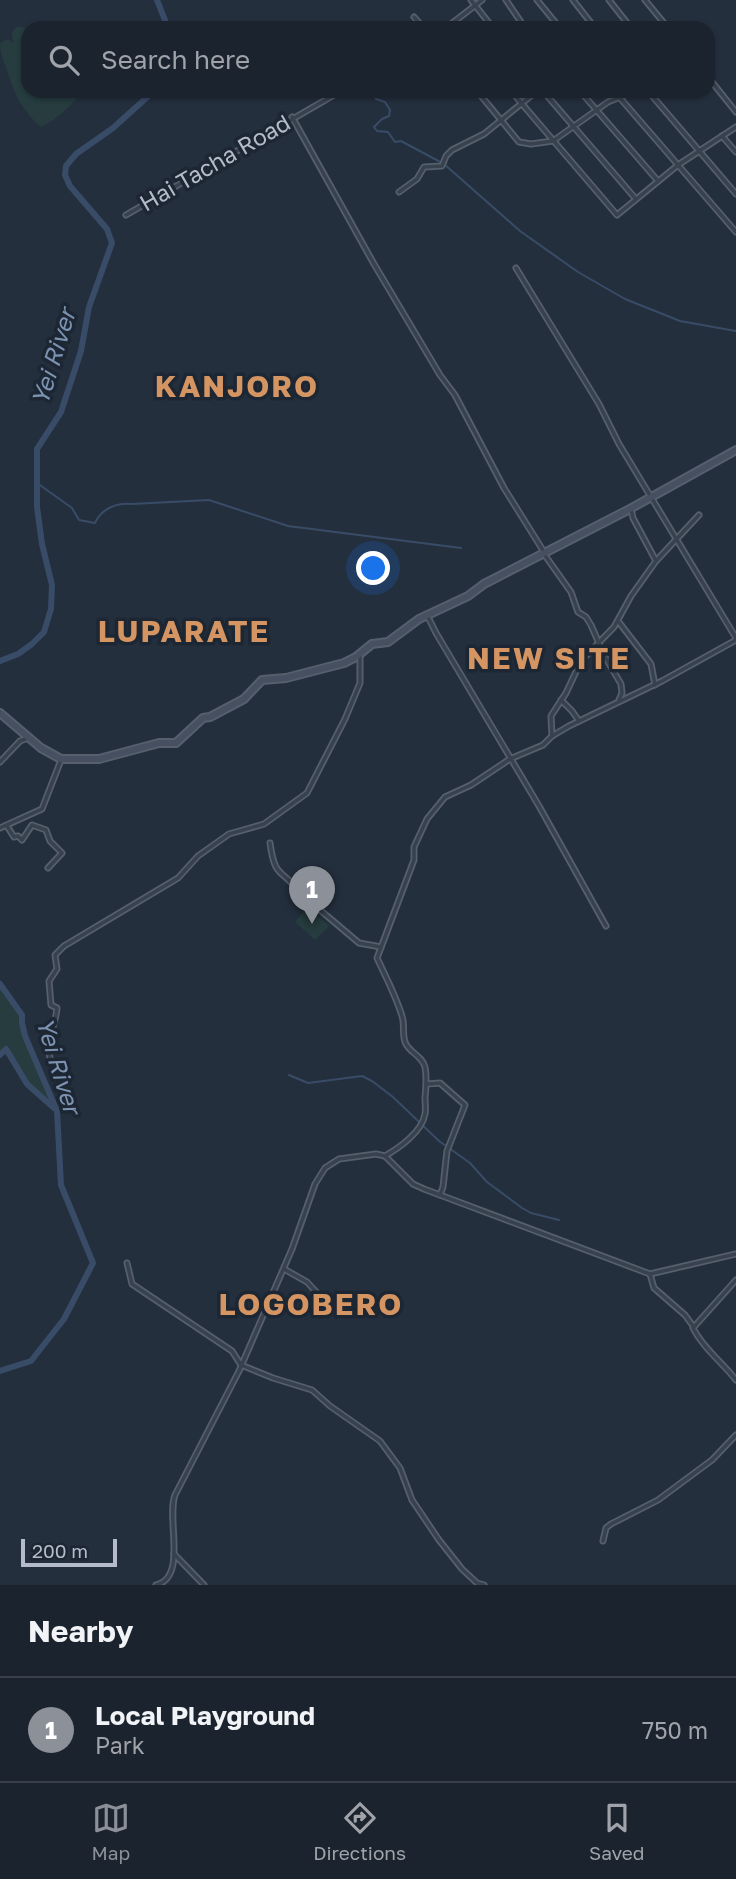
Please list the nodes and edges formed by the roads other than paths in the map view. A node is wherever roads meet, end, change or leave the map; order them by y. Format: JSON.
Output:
{"nodes":[{"id":1,"x":471,"y":0,"type":"edge"},
{"id":2,"x":482,"y":0,"type":"edge"},
{"id":3,"x":506,"y":0,"type":"edge"},
{"id":4,"x":537,"y":0,"type":"edge"},
{"id":5,"x":573,"y":0,"type":"edge"},
{"id":6,"x":609,"y":0,"type":"edge"},
{"id":7,"x":645,"y":0,"type":"edge"},
{"id":8,"x":475,"y":5,"type":"junction"},
{"id":9,"x":414,"y":17,"type":"dead end"},
{"id":10,"x":418,"y":21,"type":"edge"},
{"id":11,"x":455,"y":21,"type":"edge"},
{"id":12,"x":488,"y":21,"type":"edge"},
{"id":13,"x":520,"y":21,"type":"edge"},
{"id":14,"x":554,"y":21,"type":"edge"},
{"id":15,"x":590,"y":21,"type":"edge"},
{"id":16,"x":626,"y":21,"type":"edge"},
{"id":17,"x":662,"y":21,"type":"edge"},
{"id":18,"x":715,"y":86,"type":"edge"},
{"id":19,"x":328,"y":98,"type":"edge"},
{"id":20,"x":483,"y":98,"type":"edge"},
{"id":21,"x":517,"y":98,"type":"edge"},
{"id":22,"x":528,"y":98,"type":"edge"},
{"id":23,"x":549,"y":98,"type":"edge"},
{"id":24,"x":586,"y":98,"type":"edge"},
{"id":25,"x":617,"y":98,"type":"edge"},
{"id":26,"x":620,"y":98,"type":"edge"},
{"id":27,"x":654,"y":98,"type":"edge"},
{"id":28,"x":521,"y":103,"type":"junction"},
{"id":29,"x":597,"y":110,"type":"junction"},
{"id":30,"x":736,"y":112,"type":"edge"},
{"id":31,"x":292,"y":117,"type":"junction"},
{"id":32,"x":502,"y":121,"type":"junction"},
{"id":33,"x":574,"y":127,"type":"junction"},
{"id":34,"x":736,"y":127,"type":"edge"},
{"id":35,"x":722,"y":136,"type":"junction"},
{"id":36,"x":553,"y":141,"type":"junction"},
{"id":37,"x":699,"y":150,"type":"junction"},
{"id":38,"x":736,"y":152,"type":"edge"},
{"id":39,"x":678,"y":165,"type":"junction"},
{"id":40,"x":658,"y":181,"type":"junction"},
{"id":41,"x":734,"y":188,"type":"edge"},
{"id":42,"x":399,"y":192,"type":"dead end"},
{"id":43,"x":736,"y":194,"type":"edge"},
{"id":44,"x":636,"y":199,"type":"junction"},
{"id":45,"x":126,"y":215,"type":"dead end"},
{"id":46,"x":736,"y":232,"type":"edge"},
{"id":47,"x":516,"y":268,"type":"dead end"},
{"id":48,"x":736,"y":450,"type":"edge"},
{"id":49,"x":651,"y":498,"type":"junction"},
{"id":50,"x":631,"y":509,"type":"junction"},
{"id":51,"x":699,"y":515,"type":"dead end"},
{"id":52,"x":677,"y":537,"type":"junction"},
{"id":53,"x":544,"y":554,"type":"junction"},
{"id":54,"x":656,"y":561,"type":"junction"},
{"id":55,"x":427,"y":615,"type":"junction"},
{"id":56,"x":618,"y":621,"type":"junction"},
{"id":57,"x":736,"y":639,"type":"edge"},
{"id":58,"x":598,"y":642,"type":"junction"},
{"id":59,"x":360,"y":654,"type":"junction"},
{"id":60,"x":655,"y":685,"type":"junction"},
{"id":61,"x":561,"y":700,"type":"junction"},
{"id":62,"x":619,"y":701,"type":"junction"},
{"id":63,"x":0,"y":713,"type":"edge"},
{"id":64,"x":579,"y":721,"type":"junction"},
{"id":65,"x":552,"y":736,"type":"junction"},
{"id":66,"x":28,"y":738,"type":"junction"},
{"id":67,"x":61,"y":759,"type":"junction"},
{"id":68,"x":510,"y":759,"type":"junction"},
{"id":69,"x":0,"y":761,"type":"edge"},
{"id":70,"x":7,"y":826,"type":"junction"},
{"id":71,"x":0,"y":828,"type":"edge"},
{"id":72,"x":270,"y":844,"type":"dead end"},
{"id":73,"x":48,"y":868,"type":"dead end"},
{"id":74,"x":606,"y":926,"type":"dead end"},
{"id":75,"x":381,"y":947,"type":"junction"},
{"id":76,"x":51,"y":1062,"type":"dead end"},
{"id":77,"x":427,"y":1084,"type":"junction"},
{"id":78,"x":385,"y":1156,"type":"junction"},
{"id":79,"x":440,"y":1195,"type":"junction"},
{"id":80,"x":736,"y":1254,"type":"edge"},
{"id":81,"x":127,"y":1263,"type":"dead end"},
{"id":82,"x":284,"y":1269,"type":"junction"},
{"id":83,"x":650,"y":1274,"type":"junction"},
{"id":84,"x":736,"y":1280,"type":"edge"},
{"id":85,"x":319,"y":1295,"type":"dead end"},
{"id":86,"x":693,"y":1326,"type":"junction"},
{"id":87,"x":241,"y":1365,"type":"junction"},
{"id":88,"x":736,"y":1380,"type":"edge"},
{"id":89,"x":736,"y":1435,"type":"edge"},
{"id":90,"x":603,"y":1541,"type":"dead end"},
{"id":91,"x":174,"y":1554,"type":"junction"},
{"id":92,"x":156,"y":1585,"type":"edge"},
{"id":93,"x":204,"y":1585,"type":"edge"},
{"id":94,"x":484,"y":1585,"type":"edge"}],
"edges":[{"from":1,"to":8,"type":"street"},
{"from":2,"to":8,"type":"street"},
{"from":3,"to":13,"type":"street"},
{"from":4,"to":14,"type":"street"},
{"from":5,"to":15,"type":"street"},
{"from":6,"to":16,"type":"street"},
{"from":7,"to":17,"type":"street"},
{"from":8,"to":11,"type":"street"},
{"from":8,"to":12,"type":"street"},
{"from":9,"to":10,"type":"street"},
{"from":18,"to":30,"type":"street"},
{"from":19,"to":31,"type":"street","name":"Hai Tacha Road"},
{"from":20,"to":32,"type":"street"},
{"from":21,"to":28,"type":"street"},
{"from":22,"to":28,"type":"street"},
{"from":23,"to":33,"type":"street"},
{"from":24,"to":29,"type":"street"},
{"from":25,"to":29,"type":"street"},
{"from":26,"to":39,"type":"street"},
{"from":27,"to":37,"type":"street"},
{"from":28,"to":32,"type":"street"},
{"from":28,"to":36,"type":"street"},
{"from":29,"to":33,"type":"street"},
{"from":29,"to":40,"type":"street"},
{"from":31,"to":45,"type":"street","name":"Hai Tacha Road"},
{"from":31,"to":53,"type":"street"},
{"from":32,"to":36,"type":"street"},
{"from":32,"to":42,"type":"street"},
{"from":33,"to":36,"type":"street"},
{"from":33,"to":44,"type":"street"},
{"from":34,"to":35,"type":"street"},
{"from":35,"to":37,"type":"street"},
{"from":35,"to":38,"type":"street"},
{"from":36,"to":44,"type":"street"},
{"from":37,"to":39,"type":"street"},
{"from":37,"to":41,"type":"street"},
{"from":39,"to":40,"type":"street"},
{"from":39,"to":46,"type":"street"},
{"from":40,"to":44,"type":"street"},
{"from":41,"to":43,"type":"street"},
{"from":47,"to":49,"type":"street"},
{"from":48,"to":49,"type":"street"},
{"from":49,"to":50,"type":"street"},
{"from":49,"to":52,"type":"street"},
{"from":50,"to":53,"type":"street"},
{"from":50,"to":54,"type":"street"},
{"from":51,"to":52,"type":"street"},
{"from":52,"to":54,"type":"street"},
{"from":52,"to":57,"type":"street"},
{"from":53,"to":55,"type":"street"},
{"from":53,"to":58,"type":"street"},
{"from":54,"to":56,"type":"street"},
{"from":55,"to":59,"type":"street"},
{"from":55,"to":68,"type":"street"},
{"from":56,"to":58,"type":"street"},
{"from":56,"to":60,"type":"street"},
{"from":57,"to":60,"type":"street"},
{"from":58,"to":61,"type":"street"},
{"from":58,"to":62,"type":"street"},
{"from":59,"to":67,"type":"street"},
{"from":59,"to":76,"type":"street"},
{"from":60,"to":62,"type":"street"},
{"from":61,"to":64,"type":"street"},
{"from":61,"to":65,"type":"street"},
{"from":62,"to":64,"type":"street"},
{"from":63,"to":66,"type":"street"},
{"from":64,"to":65,"type":"street"},
{"from":65,"to":68,"type":"street"},
{"from":66,"to":67,"type":"street"},
{"from":66,"to":69,"type":"street"},
{"from":67,"to":70,"type":"street"},
{"from":68,"to":74,"type":"street"},
{"from":68,"to":75,"type":"street"},
{"from":70,"to":71,"type":"street"},
{"from":70,"to":73,"type":"street"},
{"from":72,"to":75,"type":"street"},
{"from":75,"to":77,"type":"street"},
{"from":77,"to":78,"type":"street"},
{"from":77,"to":79,"type":"street"},
{"from":78,"to":79,"type":"street"},
{"from":78,"to":82,"type":"street"},
{"from":79,"to":83,"type":"street"},
{"from":80,"to":83,"type":"street"},
{"from":81,"to":87,"type":"street"},
{"from":82,"to":85,"type":"street"},
{"from":82,"to":87,"type":"street"},
{"from":83,"to":86,"type":"street"},
{"from":84,"to":86,"type":"street"},
{"from":86,"to":88,"type":"street"},
{"from":87,"to":91,"type":"street"},
{"from":87,"to":94,"type":"street"},
{"from":89,"to":90,"type":"street"},
{"from":91,"to":92,"type":"street"},
{"from":91,"to":93,"type":"street"}]}
